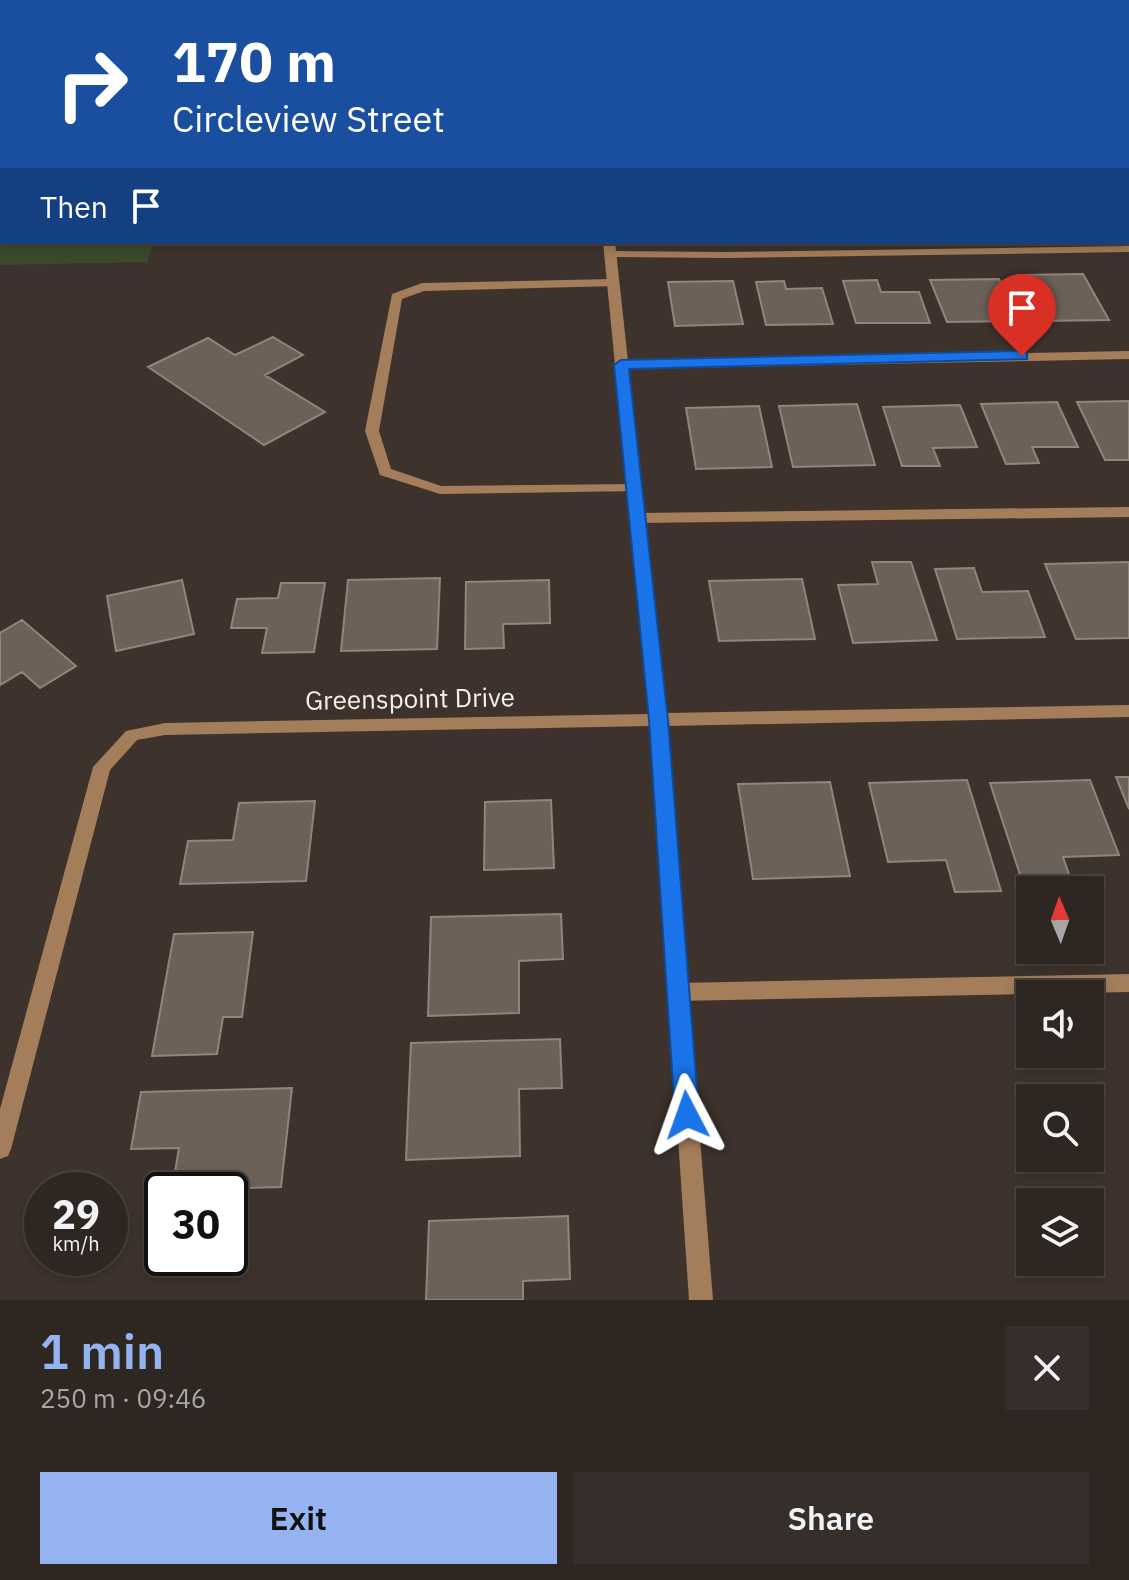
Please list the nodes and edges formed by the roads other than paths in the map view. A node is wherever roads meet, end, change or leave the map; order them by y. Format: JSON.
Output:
{"nodes":[{"id":1,"x":610,"y":248,"type":"edge"},
{"id":2,"x":1129,"y":249,"type":"edge"},
{"id":3,"x":613,"y":283,"type":"junction"},
{"id":4,"x":1129,"y":355,"type":"edge"},
{"id":5,"x":621,"y":365,"type":"junction"},
{"id":6,"x":634,"y":488,"type":"junction"},
{"id":7,"x":1129,"y":512,"type":"edge"},
{"id":8,"x":637,"y":518,"type":"junction"},
{"id":9,"x":1129,"y":711,"type":"edge"},
{"id":10,"x":658,"y":720,"type":"junction"},
{"id":11,"x":1129,"y":983,"type":"edge"},
{"id":12,"x":678,"y":992,"type":"junction"},
{"id":13,"x":0,"y":1149,"type":"edge"},
{"id":14,"x":701,"y":1300,"type":"edge"}],
"edges":[{"from":1,"to":2,"type":"street"},
{"from":1,"to":3,"type":"street"},
{"from":3,"to":5,"type":"street"},
{"from":3,"to":6,"type":"street"},
{"from":4,"to":5,"type":"street"},
{"from":5,"to":6,"type":"street"},
{"from":6,"to":8,"type":"street"},
{"from":7,"to":8,"type":"street"},
{"from":8,"to":10,"type":"street"},
{"from":9,"to":10,"type":"street","name":"Greenspoint Drive"},
{"from":10,"to":12,"type":"street"},
{"from":10,"to":13,"type":"street","name":"Greenspoint Drive"},
{"from":11,"to":12,"type":"street"},
{"from":12,"to":14,"type":"street"}]}
